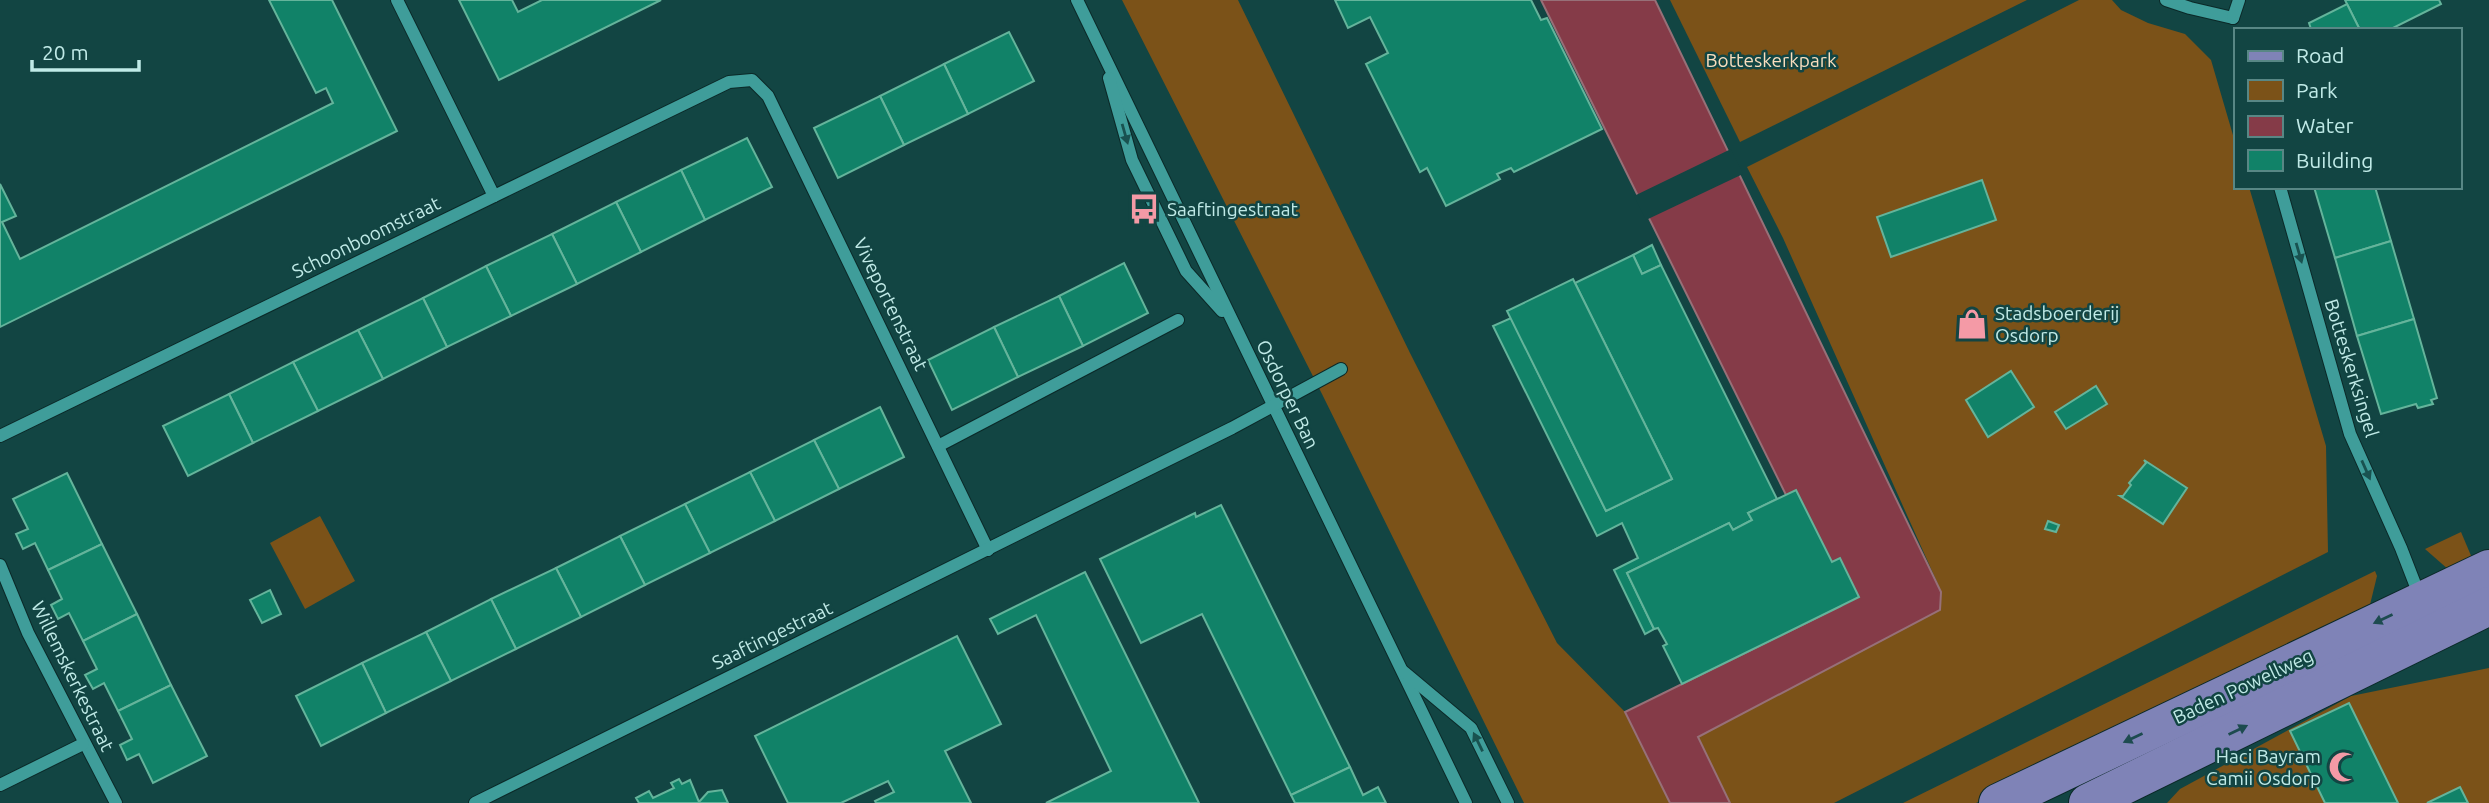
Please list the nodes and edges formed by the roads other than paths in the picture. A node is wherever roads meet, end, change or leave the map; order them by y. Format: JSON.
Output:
{"nodes":[{"id":1,"x":397,"y":0,"type":"edge"},
{"id":2,"x":1077,"y":0,"type":"edge"},
{"id":3,"x":2166,"y":0,"type":"edge"},
{"id":4,"x":2239,"y":0,"type":"edge"},
{"id":5,"x":2234,"y":24,"type":"edge"},
{"id":6,"x":1099,"y":44,"type":"junction"},
{"id":7,"x":752,"y":80,"type":"joint"},
{"id":8,"x":2281,"y":189,"type":"edge"},
{"id":9,"x":494,"y":196,"type":"junction"},
{"id":10,"x":1178,"y":320,"type":"dead end"},
{"id":11,"x":1232,"y":323,"type":"junction"},
{"id":12,"x":1341,"y":369,"type":"dead end"},
{"id":13,"x":1273,"y":407,"type":"junction"},
{"id":14,"x":0,"y":436,"type":"edge"},
{"id":15,"x":938,"y":446,"type":"junction"},
{"id":16,"x":988,"y":550,"type":"junction"},
{"id":17,"x":0,"y":565,"type":"edge"},
{"id":18,"x":2489,"y":569,"type":"edge"},
{"id":19,"x":2489,"y":606,"type":"edge"},
{"id":20,"x":2428,"y":616,"type":"junction"},
{"id":21,"x":1400,"y":670,"type":"junction"},
{"id":22,"x":83,"y":744,"type":"junction"},
{"id":23,"x":0,"y":785,"type":"edge"},
{"id":24,"x":116,"y":803,"type":"edge"},
{"id":25,"x":475,"y":803,"type":"edge"},
{"id":26,"x":1466,"y":803,"type":"edge"},
{"id":27,"x":1508,"y":803,"type":"edge"},
{"id":28,"x":1998,"y":803,"type":"edge"},
{"id":29,"x":2088,"y":803,"type":"edge"}],
"edges":[{"from":1,"to":9,"type":"street"},
{"from":2,"to":6,"type":"street","name":"Osdorper Ban"},
{"from":3,"to":5,"type":"street"},
{"from":4,"to":5,"type":"street"},
{"from":6,"to":11,"type":"street","name":"Osdorper Ban"},
{"from":6,"to":11,"type":"street","one_way":true},
{"from":7,"to":9,"type":"street","name":"Schoonboomstraat"},
{"from":7,"to":15,"type":"street","name":"Viveportenstraat"},
{"from":8,"to":20,"type":"street","name":"Botteskerksingel","one_way":true},
{"from":9,"to":14,"type":"street","name":"Schoonboomstraat"},
{"from":10,"to":15,"type":"street"},
{"from":11,"to":13,"type":"street","name":"Osdorper Ban"},
{"from":12,"to":13,"type":"street","name":"Saaftingestraat"},
{"from":13,"to":16,"type":"street","name":"Saaftingestraat"},
{"from":13,"to":21,"type":"street","name":"Osdorper Ban"},
{"from":15,"to":16,"type":"street","name":"Viveportenstraat"},
{"from":16,"to":25,"type":"street","name":"Saaftingestraat"},
{"from":17,"to":22,"type":"street","name":"Willemskerkestraat"},
{"from":18,"to":20,"type":"main road","name":"Baden Powellweg"},
{"from":19,"to":20,"type":"main road","name":"Baden Powellweg"},
{"from":20,"to":28,"type":"main road","name":"Baden Powellweg","one_way":true},
{"from":29,"to":20,"type":"main road","name":"Baden Powellweg","one_way":true},
{"from":21,"to":26,"type":"street","name":"Osdorper Ban"},
{"from":27,"to":21,"type":"street","one_way":true},
{"from":22,"to":23,"type":"street"},
{"from":22,"to":24,"type":"street","name":"Willemskerkestraat"}]}
